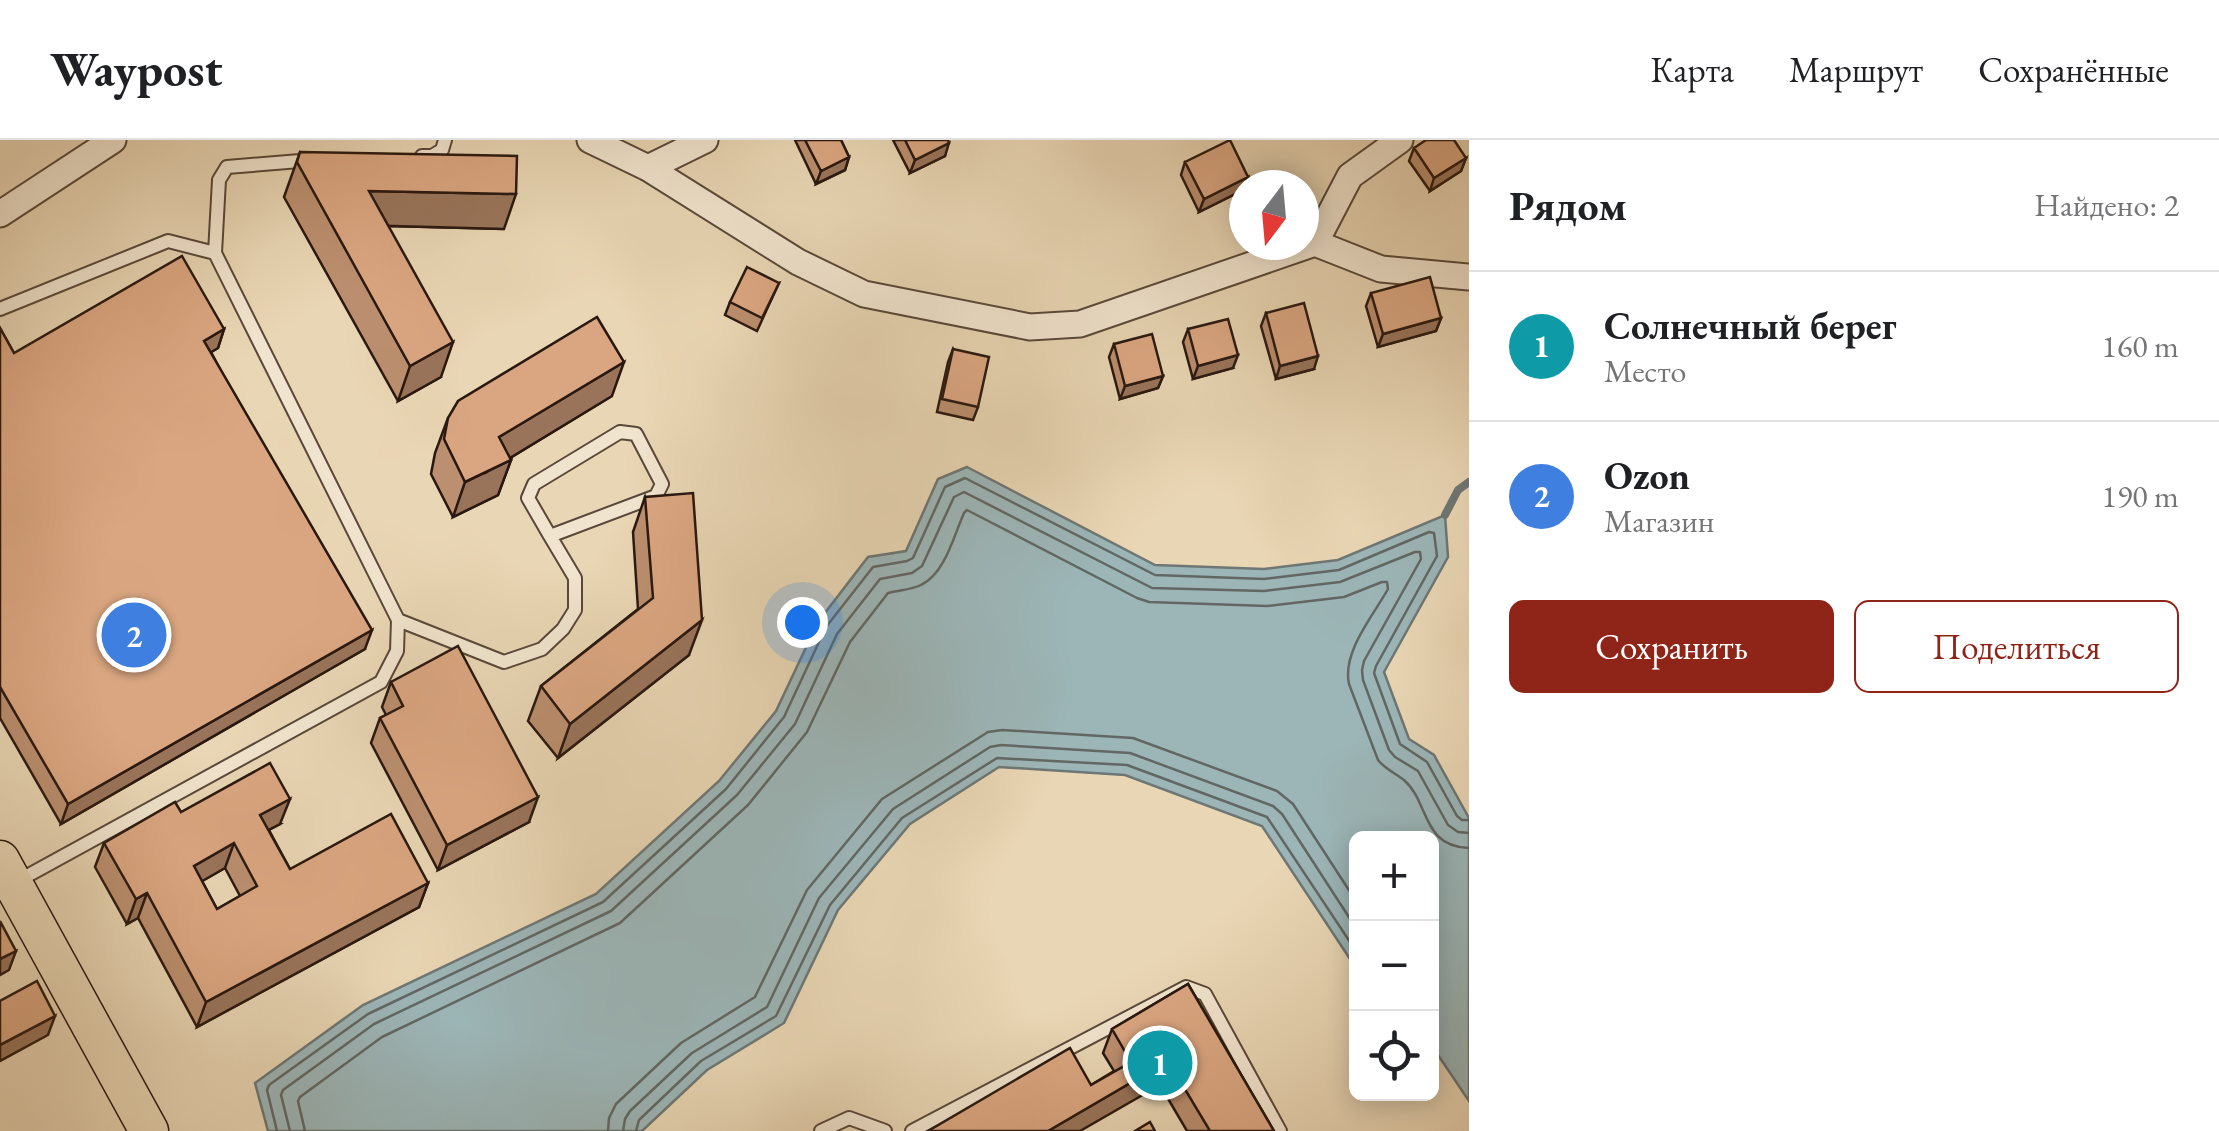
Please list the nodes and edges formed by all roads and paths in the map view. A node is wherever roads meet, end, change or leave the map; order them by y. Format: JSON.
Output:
{"nodes":[{"id":1,"x":113,"y":140,"type":"edge"},
{"id":2,"x":446,"y":140,"type":"edge"},
{"id":3,"x":590,"y":140,"type":"edge"},
{"id":4,"x":705,"y":140,"type":"edge"},
{"id":5,"x":1400,"y":140,"type":"edge"},
{"id":6,"x":413,"y":156,"type":"edge"},
{"id":7,"x":325,"y":160,"type":"edge"},
{"id":8,"x":648,"y":168,"type":"junction"},
{"id":9,"x":0,"y":214,"type":"edge"},
{"id":10,"x":1319,"y":238,"type":"edge"},
{"id":11,"x":1319,"y":245,"type":"edge"},
{"id":12,"x":216,"y":253,"type":"junction"},
{"id":13,"x":1269,"y":260,"type":"edge"},
{"id":14,"x":1469,"y":276,"type":"edge"},
{"id":15,"x":0,"y":309,"type":"edge"},
{"id":16,"x":550,"y":536,"type":"junction"},
{"id":17,"x":398,"y":620,"type":"junction"},
{"id":18,"x":6,"y":872,"type":"edge"},
{"id":19,"x":149,"y":1131,"type":"edge"},
{"id":20,"x":820,"y":1131,"type":"edge"},
{"id":21,"x":885,"y":1131,"type":"edge"},
{"id":22,"x":912,"y":1131,"type":"edge"},
{"id":23,"x":1280,"y":1131,"type":"edge"}],
"edges":[{"from":1,"to":9,"type":"street"},
{"from":2,"to":6,"type":"lane"},
{"from":3,"to":8,"type":"street"},
{"from":4,"to":8,"type":"street"},
{"from":5,"to":10,"type":"street"},
{"from":7,"to":12,"type":"lane"},
{"from":8,"to":13,"type":"street"},
{"from":11,"to":14,"type":"street"},
{"from":12,"to":15,"type":"lane"},
{"from":12,"to":17,"type":"lane"},
{"from":16,"to":16,"type":"lane"},
{"from":16,"to":17,"type":"lane"},
{"from":17,"to":18,"type":"lane"},
{"from":18,"to":19,"type":"main road"},
{"from":20,"to":21,"type":"lane"},
{"from":22,"to":23,"type":"lane"}]}
